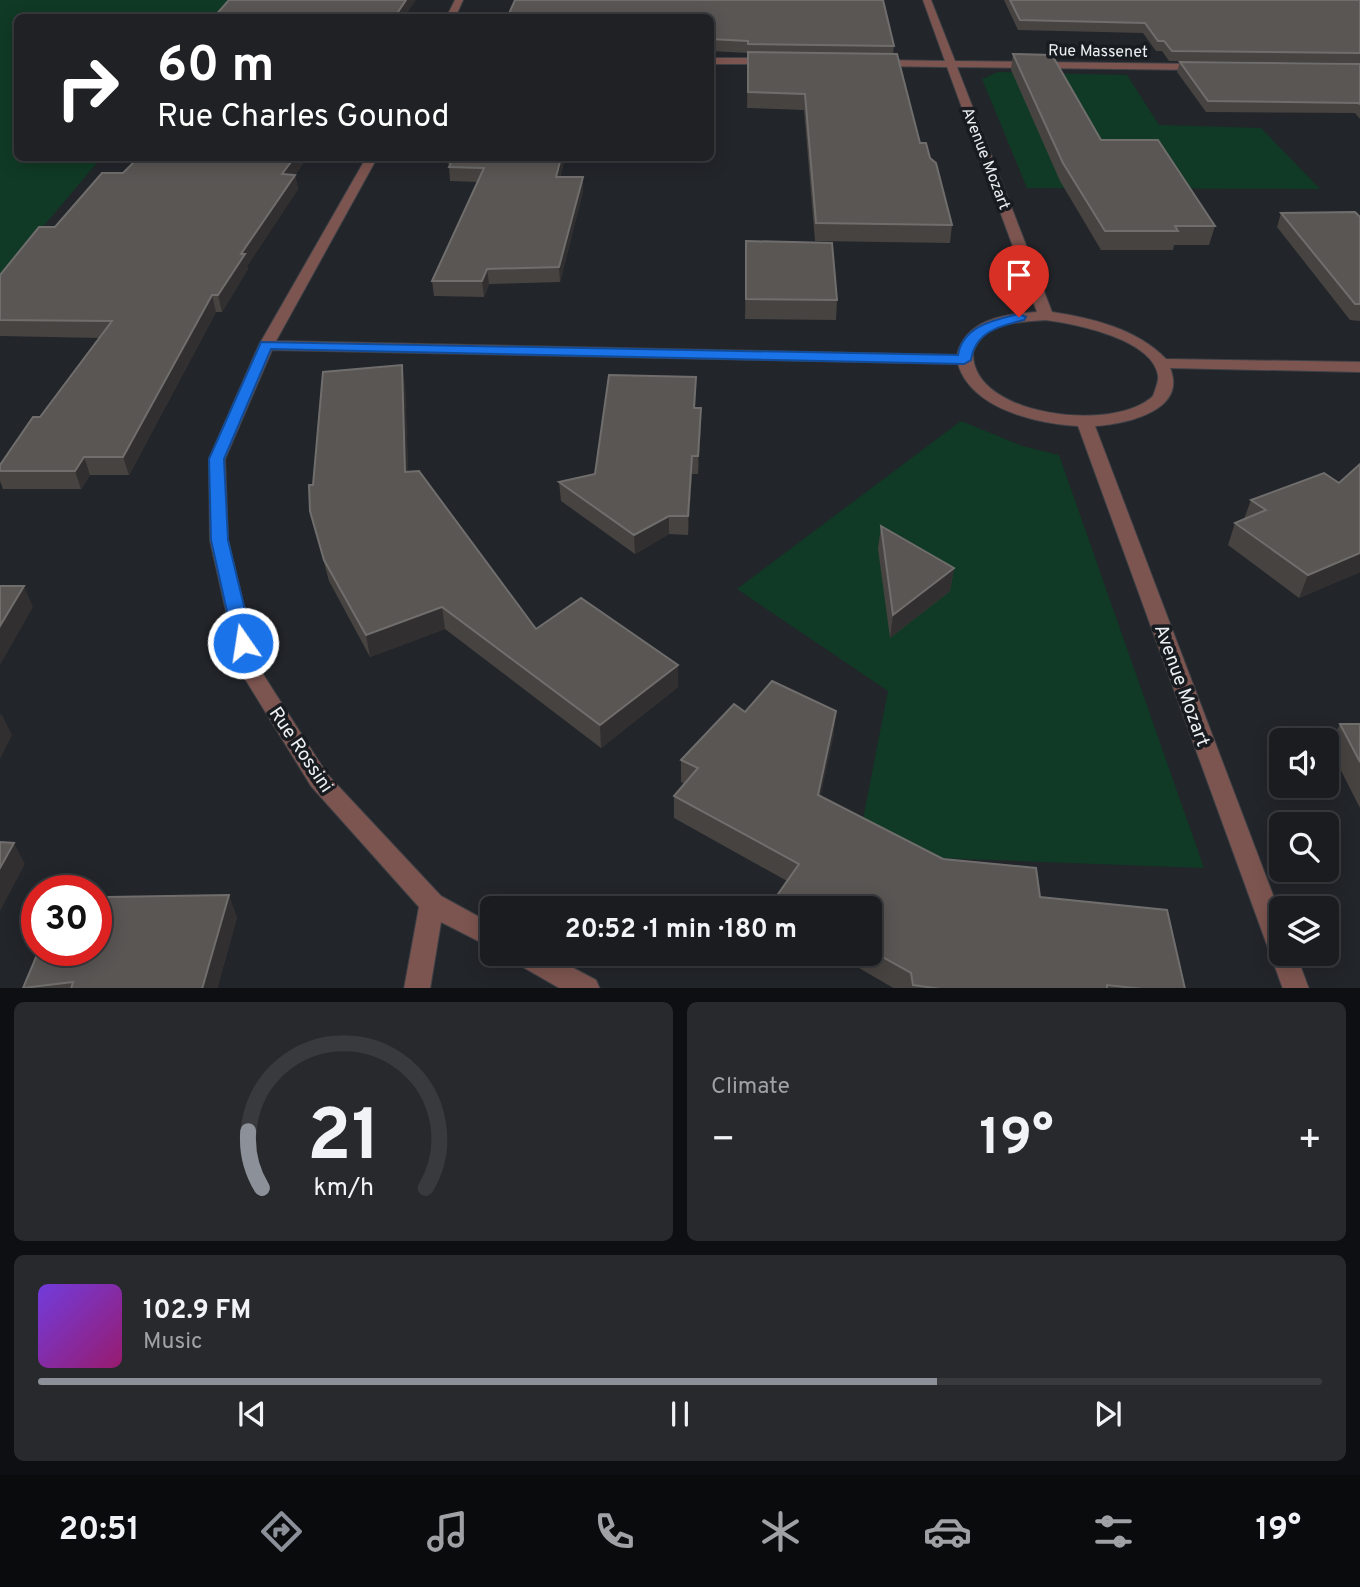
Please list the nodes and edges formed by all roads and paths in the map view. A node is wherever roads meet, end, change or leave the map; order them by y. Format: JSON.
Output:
{"nodes":[{"id":1,"x":927,"y":0,"type":"edge"},
{"id":2,"x":714,"y":61,"type":"edge"},
{"id":3,"x":778,"y":61,"type":"edge"},
{"id":4,"x":872,"y":62,"type":"edge"},
{"id":5,"x":952,"y":64,"type":"junction"},
{"id":6,"x":1211,"y":67,"type":"edge"},
{"id":7,"x":370,"y":161,"type":"edge"},
{"id":8,"x":1046,"y":316,"type":"junction"},
{"id":9,"x":266,"y":345,"type":"junction"},
{"id":10,"x":964,"y":360,"type":"junction"},
{"id":11,"x":1160,"y":363,"type":"junction"},
{"id":12,"x":1360,"y":366,"type":"edge"},
{"id":13,"x":1085,"y":422,"type":"junction"},
{"id":14,"x":432,"y":904,"type":"junction"},
{"id":15,"x":1269,"y":916,"type":"edge"},
{"id":16,"x":480,"y":930,"type":"edge"},
{"id":17,"x":545,"y":966,"type":"edge"},
{"id":18,"x":1288,"y":966,"type":"edge"},
{"id":19,"x":417,"y":988,"type":"edge"},
{"id":20,"x":585,"y":988,"type":"edge"},
{"id":21,"x":1296,"y":988,"type":"edge"}],
"edges":[{"from":1,"to":5,"type":"street","name":"Avenue Mozart"},
{"from":2,"to":3,"type":"street"},
{"from":4,"to":5,"type":"street","name":"Rue Massenet"},
{"from":5,"to":6,"type":"street","name":"Rue Massenet"},
{"from":5,"to":8,"type":"street","name":"Avenue Mozart"},
{"from":7,"to":9,"type":"street","name":"Rue Rossini"},
{"from":8,"to":10,"type":"street"},
{"from":8,"to":11,"type":"street"},
{"from":9,"to":10,"type":"street"},
{"from":9,"to":14,"type":"street","name":"Rue Rossini"},
{"from":10,"to":13,"type":"street"},
{"from":11,"to":12,"type":"street"},
{"from":11,"to":13,"type":"street"},
{"from":13,"to":15,"type":"street","name":"Avenue Mozart"},
{"from":14,"to":16,"type":"street","name":"Rue Rossini"},
{"from":14,"to":19,"type":"street"},
{"from":17,"to":20,"type":"street"},
{"from":18,"to":21,"type":"street","name":"Avenue Mozart"}]}
